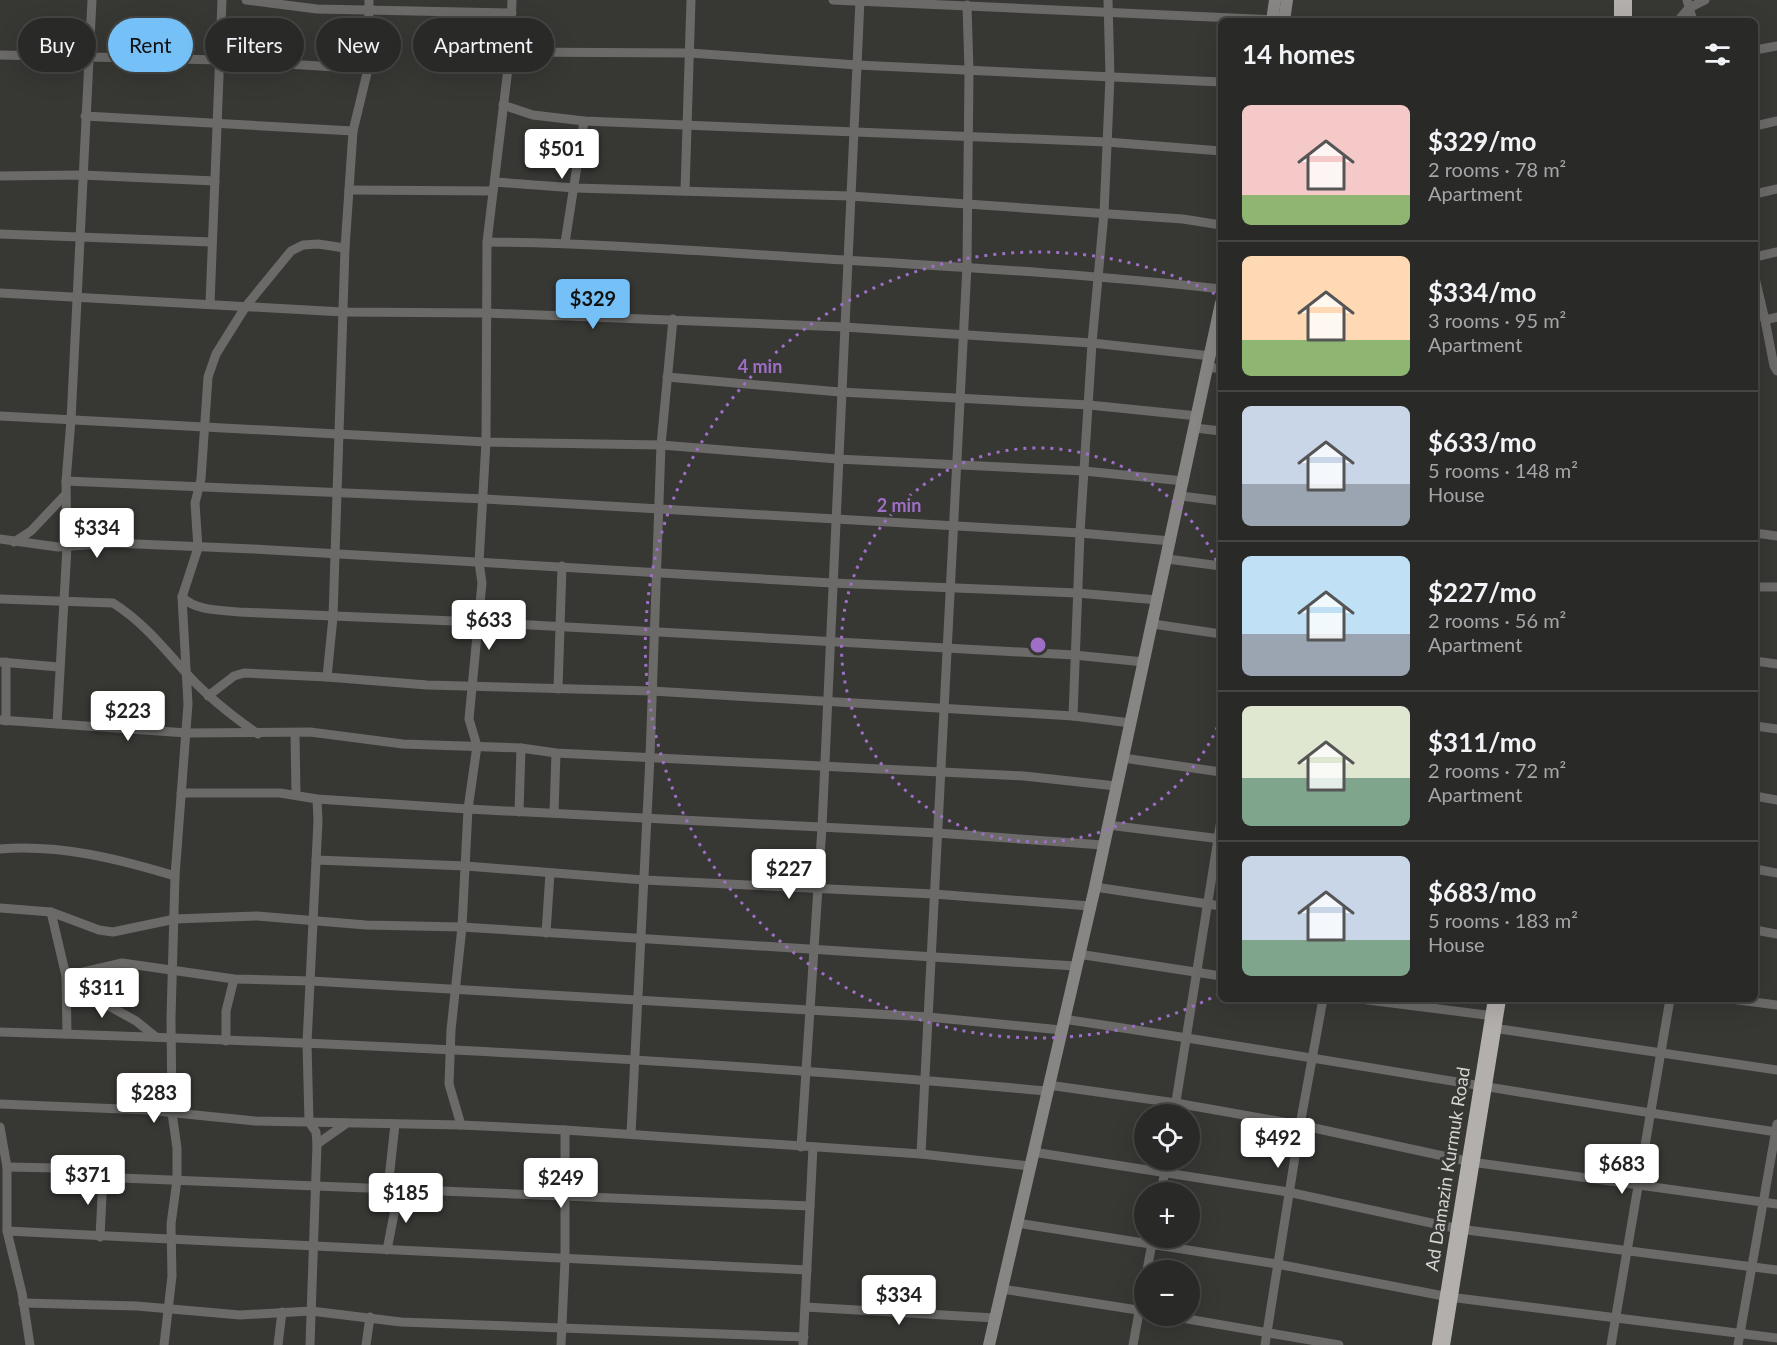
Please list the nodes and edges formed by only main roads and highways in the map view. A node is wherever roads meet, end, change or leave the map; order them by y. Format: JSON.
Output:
{"nodes":[{"id":1,"x":1623,"y":0,"type":"edge"},
{"id":2,"x":1623,"y":18,"type":"edge"},
{"id":3,"x":1495,"y":1014,"type":"edge"},
{"id":4,"x":1441,"y":1345,"type":"edge"}],
"edges":[{"from":1,"to":2,"type":"highway"},
{"from":3,"to":4,"type":"highway","name":"Ad Damazin Kurmuk Road"}]}
